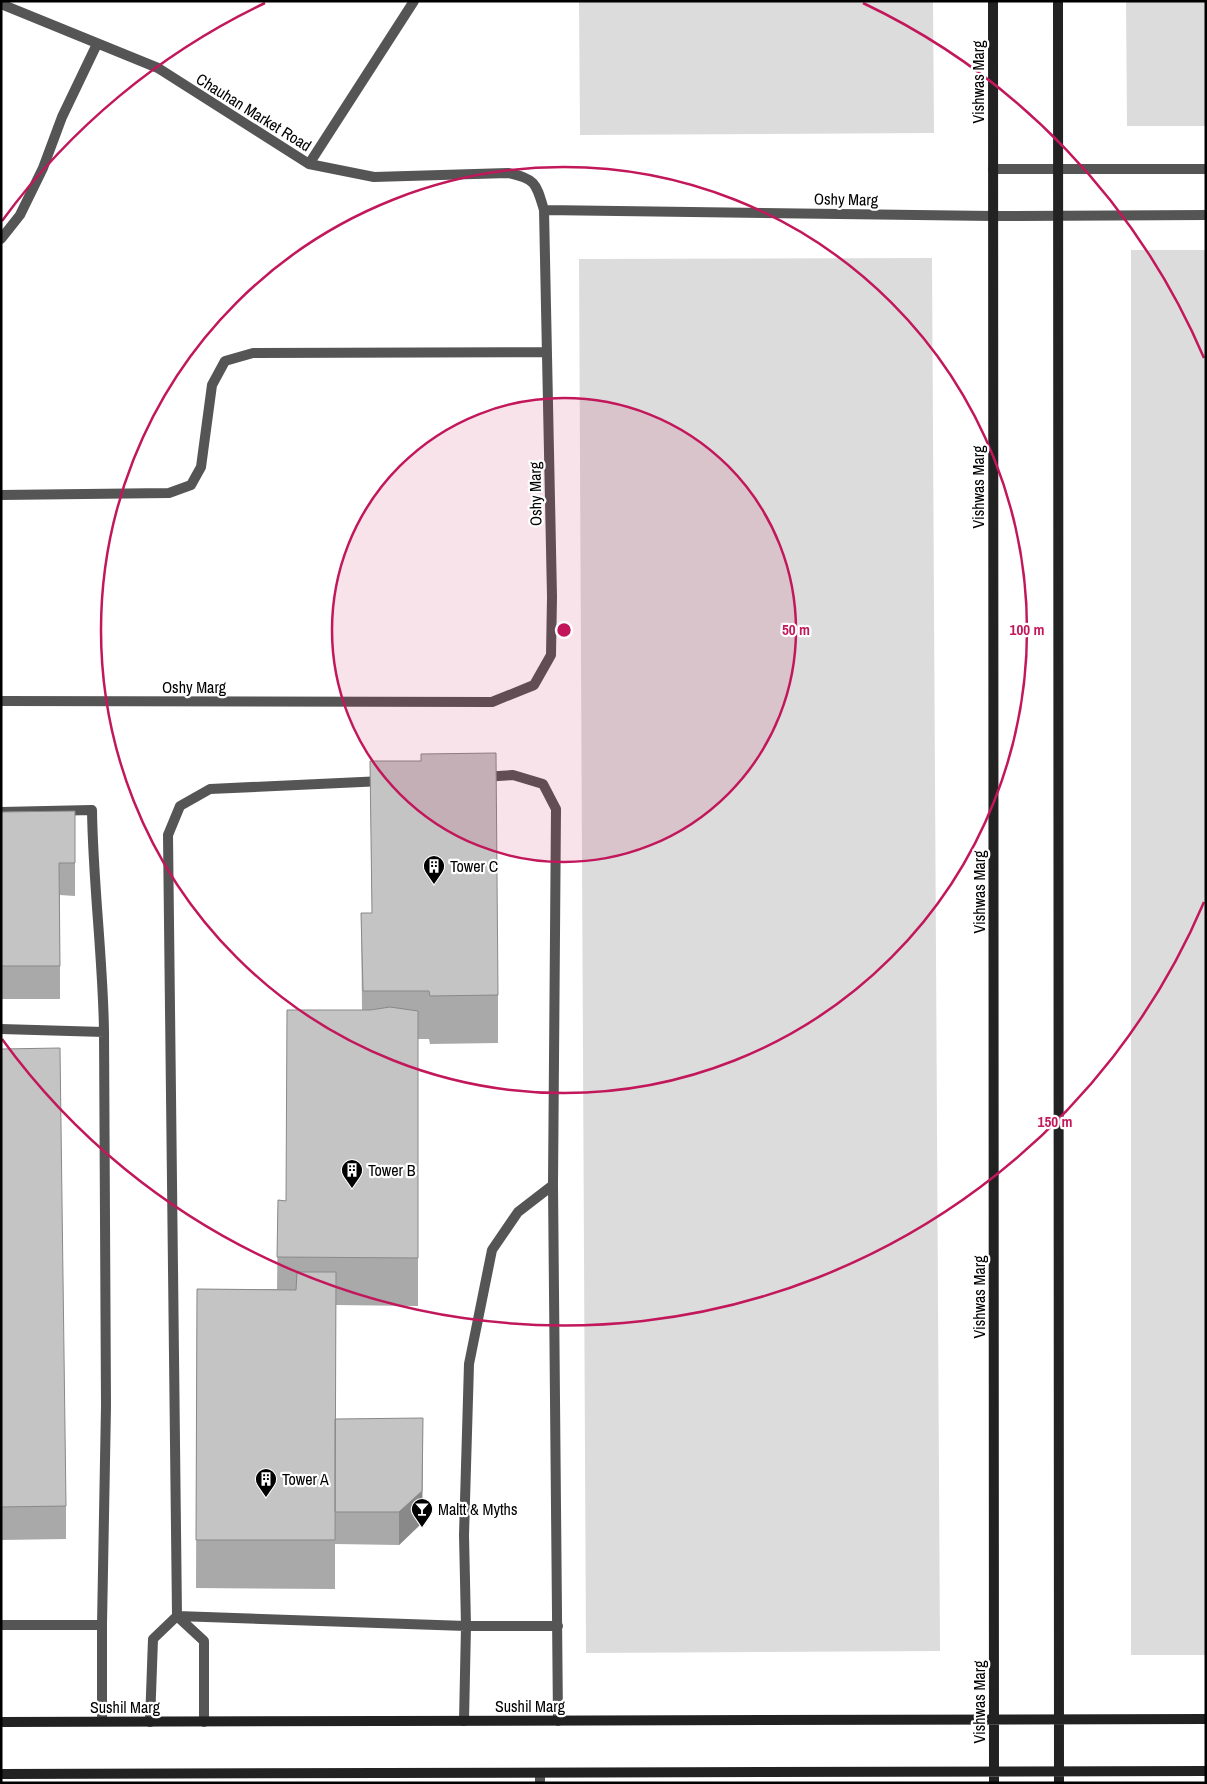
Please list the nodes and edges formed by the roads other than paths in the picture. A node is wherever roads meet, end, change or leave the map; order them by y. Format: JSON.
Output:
{"nodes":[{"id":1,"x":414,"y":1,"type":"edge"},
{"id":2,"x":993,"y":1,"type":"edge"},
{"id":3,"x":1058,"y":1,"type":"edge"},
{"id":4,"x":1,"y":4,"type":"edge"},
{"id":5,"x":97,"y":44,"type":"junction"},
{"id":6,"x":309,"y":164,"type":"junction"},
{"id":7,"x":993,"y":169,"type":"junction"},
{"id":8,"x":1058,"y":169,"type":"junction"},
{"id":9,"x":1206,"y":169,"type":"edge"},
{"id":10,"x":544,"y":210,"type":"junction"},
{"id":11,"x":1206,"y":215,"type":"edge"},
{"id":12,"x":993,"y":216,"type":"junction"},
{"id":13,"x":1058,"y":216,"type":"junction"},
{"id":14,"x":1,"y":239,"type":"edge"},
{"id":15,"x":547,"y":352,"type":"junction"},
{"id":16,"x":1,"y":495,"type":"edge"},
{"id":17,"x":1,"y":701,"type":"edge"},
{"id":18,"x":474,"y":777,"type":"edge"},
{"id":19,"x":396,"y":781,"type":"edge"},
{"id":20,"x":1,"y":812,"type":"edge"},
{"id":21,"x":1,"y":1029,"type":"edge"},
{"id":22,"x":104,"y":1032,"type":"junction"},
{"id":23,"x":553,"y":1185,"type":"junction"},
{"id":24,"x":177,"y":1616,"type":"junction"},
{"id":25,"x":1,"y":1625,"type":"edge"},
{"id":26,"x":102,"y":1626,"type":"junction"},
{"id":27,"x":466,"y":1626,"type":"junction"},
{"id":28,"x":558,"y":1626,"type":"junction"},
{"id":29,"x":1206,"y":1719,"type":"edge"},
{"id":30,"x":994,"y":1720,"type":"junction"},
{"id":31,"x":1059,"y":1720,"type":"junction"},
{"id":32,"x":464,"y":1721,"type":"junction"},
{"id":33,"x":558,"y":1721,"type":"junction"},
{"id":34,"x":1,"y":1722,"type":"edge"},
{"id":35,"x":102,"y":1722,"type":"junction"},
{"id":36,"x":150,"y":1722,"type":"junction"},
{"id":37,"x":204,"y":1722,"type":"junction"},
{"id":38,"x":1206,"y":1771,"type":"edge"},
{"id":39,"x":852,"y":1772,"type":"junction"},
{"id":40,"x":994,"y":1772,"type":"junction"},
{"id":41,"x":1059,"y":1772,"type":"junction"},
{"id":42,"x":1,"y":1774,"type":"edge"},
{"id":43,"x":130,"y":1778,"type":"edge"},
{"id":44,"x":540,"y":1778,"type":"edge"},
{"id":45,"x":860,"y":1783,"type":"edge"},
{"id":46,"x":994,"y":1783,"type":"edge"},
{"id":47,"x":1059,"y":1783,"type":"edge"}],
"edges":[{"from":1,"to":6,"type":"street"},
{"from":2,"to":7,"type":"street","name":"Vishwas Marg"},
{"from":3,"to":8,"type":"street"},
{"from":4,"to":5,"type":"street","name":"Chauhan Market Road"},
{"from":5,"to":6,"type":"street","name":"Chauhan Market Road"},
{"from":5,"to":14,"type":"street"},
{"from":6,"to":10,"type":"street","name":"Chauhan Market Road"},
{"from":7,"to":8,"type":"street"},
{"from":7,"to":12,"type":"street","name":"Vishwas Marg"},
{"from":8,"to":9,"type":"street"},
{"from":8,"to":13,"type":"street"},
{"from":10,"to":12,"type":"street","name":"Oshy Marg"},
{"from":10,"to":15,"type":"street","name":"Oshy Marg"},
{"from":11,"to":13,"type":"street","name":"Oshy Marg"},
{"from":12,"to":13,"type":"street","name":"Oshy Marg"},
{"from":12,"to":30,"type":"street","name":"Vishwas Marg"},
{"from":13,"to":31,"type":"street"},
{"from":15,"to":16,"type":"street"},
{"from":15,"to":17,"type":"street","name":"Oshy Marg"},
{"from":18,"to":23,"type":"street"},
{"from":19,"to":24,"type":"street"},
{"from":20,"to":22,"type":"street"},
{"from":21,"to":22,"type":"street"},
{"from":22,"to":26,"type":"street"},
{"from":23,"to":27,"type":"street"},
{"from":23,"to":28,"type":"street"},
{"from":24,"to":27,"type":"street"},
{"from":24,"to":36,"type":"street"},
{"from":24,"to":37,"type":"street"},
{"from":25,"to":26,"type":"street"},
{"from":26,"to":35,"type":"street"},
{"from":27,"to":28,"type":"street"},
{"from":27,"to":32,"type":"street"},
{"from":28,"to":33,"type":"street"},
{"from":29,"to":31,"type":"street","name":"Sushil Marg"},
{"from":30,"to":31,"type":"street","name":"Sushil Marg"},
{"from":30,"to":33,"type":"street","name":"Sushil Marg"},
{"from":30,"to":40,"type":"street","name":"Vishwas Marg"},
{"from":31,"to":41,"type":"street"},
{"from":32,"to":33,"type":"street","name":"Sushil Marg"},
{"from":32,"to":37,"type":"street","name":"Sushil Marg"},
{"from":34,"to":35,"type":"street","name":"Sushil Marg"},
{"from":35,"to":36,"type":"street","name":"Sushil Marg"},
{"from":36,"to":37,"type":"street","name":"Sushil Marg"},
{"from":38,"to":41,"type":"street"},
{"from":39,"to":40,"type":"street"},
{"from":39,"to":44,"type":"street"},
{"from":39,"to":45,"type":"street"},
{"from":40,"to":41,"type":"street"},
{"from":40,"to":46,"type":"street","name":"Vishwas Marg"},
{"from":41,"to":47,"type":"street"},
{"from":42,"to":43,"type":"street"},
{"from":43,"to":44,"type":"street"}]}
